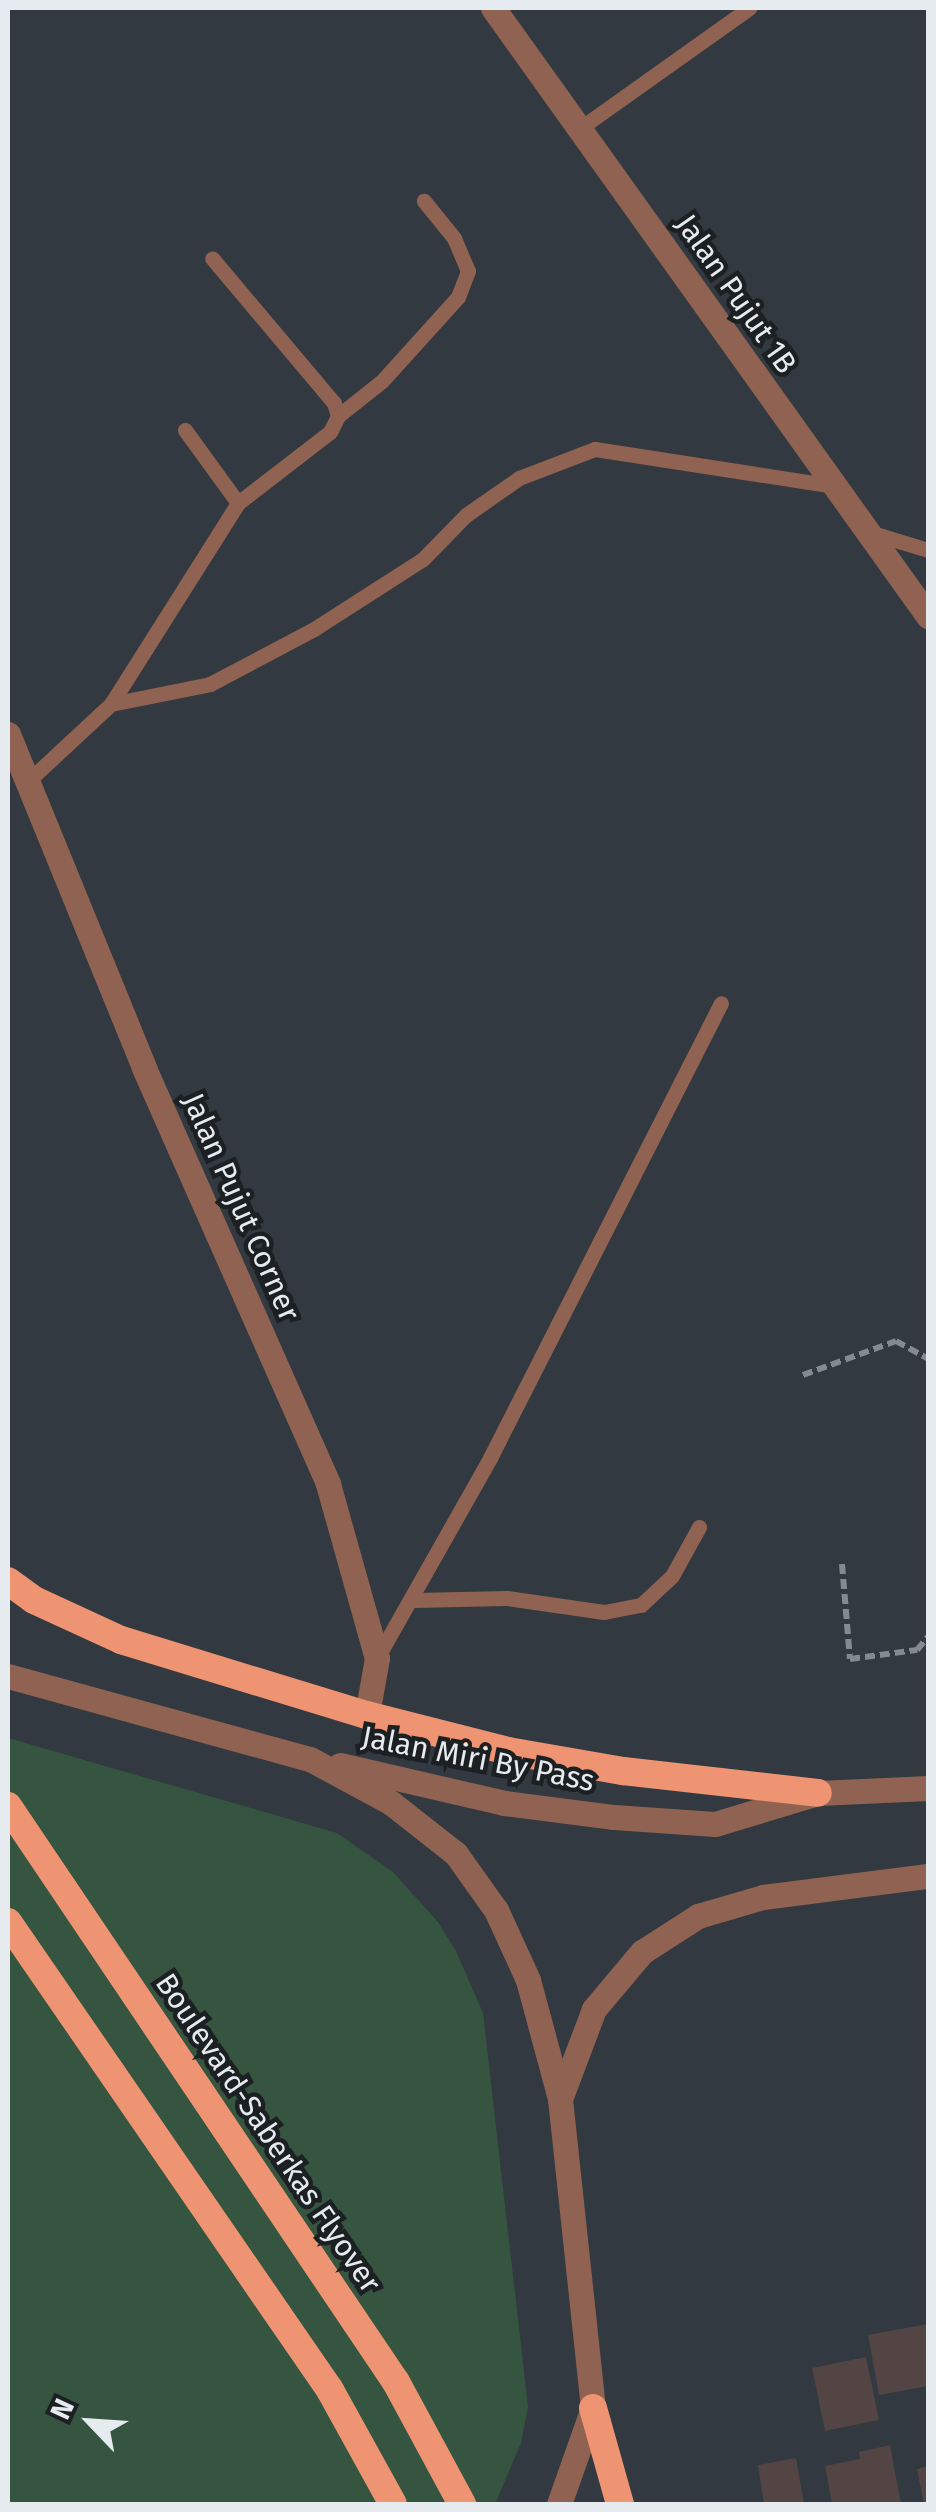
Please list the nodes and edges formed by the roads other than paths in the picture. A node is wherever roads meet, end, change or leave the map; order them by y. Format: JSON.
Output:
{"nodes":[{"id":1,"x":493,"y":8,"type":"edge"},
{"id":2,"x":749,"y":8,"type":"edge"},
{"id":3,"x":579,"y":129,"type":"junction"},
{"id":4,"x":424,"y":201,"type":"dead end"},
{"id":5,"x":212,"y":258,"type":"dead end"},
{"id":6,"x":338,"y":416,"type":"junction"},
{"id":7,"x":185,"y":430,"type":"dead end"},
{"id":8,"x":833,"y":486,"type":"junction"},
{"id":9,"x":238,"y":503,"type":"junction"},
{"id":10,"x":865,"y":531,"type":"junction"},
{"id":11,"x":928,"y":550,"type":"edge"},
{"id":12,"x":928,"y":616,"type":"edge"},
{"id":13,"x":112,"y":704,"type":"junction"},
{"id":14,"x":8,"y":734,"type":"edge"},
{"id":15,"x":27,"y":782,"type":"junction"},
{"id":16,"x":721,"y":1004,"type":"dead end"},
{"id":17,"x":699,"y":1527,"type":"dead end"},
{"id":18,"x":8,"y":1581,"type":"edge"},
{"id":19,"x":414,"y":1600,"type":"junction"},
{"id":20,"x":378,"y":1658,"type":"junction"},
{"id":21,"x":8,"y":1676,"type":"edge"},
{"id":22,"x":367,"y":1715,"type":"junction"},
{"id":23,"x":310,"y":1759,"type":"junction"},
{"id":24,"x":928,"y":1788,"type":"edge"},
{"id":25,"x":818,"y":1794,"type":"junction"},
{"id":26,"x":8,"y":1806,"type":"edge"},
{"id":27,"x":928,"y":1876,"type":"edge"},
{"id":28,"x":8,"y":1922,"type":"edge"},
{"id":29,"x":560,"y":2099,"type":"junction"},
{"id":30,"x":592,"y":2408,"type":"junction"},
{"id":31,"x":393,"y":2504,"type":"edge"},
{"id":32,"x":462,"y":2504,"type":"edge"},
{"id":33,"x":559,"y":2504,"type":"edge"},
{"id":34,"x":620,"y":2504,"type":"edge"}],
"edges":[{"from":1,"to":3,"type":"street","name":"Jalan Pujut 1B"},
{"from":2,"to":3,"type":"lane"},
{"from":3,"to":8,"type":"street","name":"Jalan Pujut 1B"},
{"from":4,"to":6,"type":"lane"},
{"from":5,"to":6,"type":"lane"},
{"from":6,"to":9,"type":"lane"},
{"from":7,"to":9,"type":"lane"},
{"from":8,"to":10,"type":"street","name":"Jalan Pujut 1B"},
{"from":8,"to":13,"type":"lane"},
{"from":9,"to":13,"type":"lane"},
{"from":10,"to":11,"type":"lane"},
{"from":10,"to":12,"type":"street","name":"Jalan Pujut 1B"},
{"from":13,"to":15,"type":"lane"},
{"from":14,"to":15,"type":"street","name":"Jalan Pujut Corner"},
{"from":15,"to":20,"type":"street","name":"Jalan Pujut Corner"},
{"from":16,"to":19,"type":"lane"},
{"from":17,"to":19,"type":"lane"},
{"from":18,"to":22,"type":"highway"},
{"from":19,"to":20,"type":"lane"},
{"from":20,"to":22,"type":"street","name":"Jalan Pujut Corner"},
{"from":21,"to":23,"type":"street"},
{"from":22,"to":25,"type":"highway"},
{"from":23,"to":25,"type":"street","name":"Jalan Miri By Pass"},
{"from":23,"to":29,"type":"street"},
{"from":24,"to":25,"type":"street","name":"Jalan Miri By Pass"},
{"from":26,"to":32,"type":"highway","name":"Boulevard-Saberkas Flyover"},
{"from":27,"to":29,"type":"street"},
{"from":28,"to":31,"type":"highway"},
{"from":29,"to":30,"type":"street"},
{"from":30,"to":33,"type":"street"},
{"from":30,"to":34,"type":"highway"}]}
